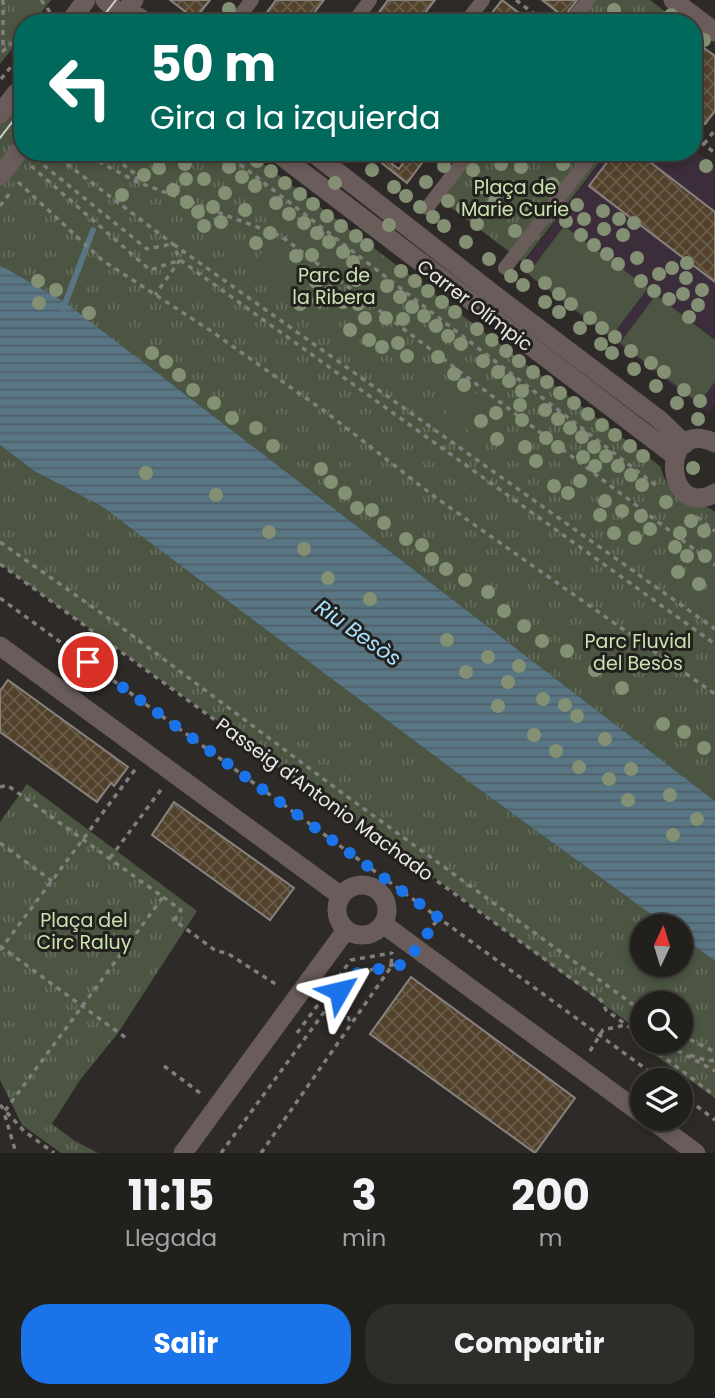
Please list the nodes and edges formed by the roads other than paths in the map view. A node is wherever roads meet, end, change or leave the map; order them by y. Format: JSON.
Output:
{"nodes":[{"id":1,"x":252,"y":0,"type":"edge"},
{"id":2,"x":483,"y":0,"type":"edge"},
{"id":3,"x":588,"y":0,"type":"edge"},
{"id":4,"x":673,"y":0,"type":"edge"},
{"id":5,"x":241,"y":14,"type":"edge"},
{"id":6,"x":472,"y":14,"type":"edge"},
{"id":7,"x":577,"y":14,"type":"edge"},
{"id":8,"x":691,"y":14,"type":"edge"},
{"id":9,"x":13,"y":86,"type":"edge"},
{"id":10,"x":0,"y":114,"type":"edge"},
{"id":11,"x":17,"y":161,"type":"edge"},
{"id":12,"x":288,"y":161,"type":"edge"},
{"id":13,"x":323,"y":161,"type":"edge"},
{"id":14,"x":463,"y":161,"type":"edge"},
{"id":15,"x":587,"y":161,"type":"edge"},
{"id":16,"x":9,"y":179,"type":"edge"},
{"id":17,"x":427,"y":208,"type":"dead end"},
{"id":18,"x":505,"y":268,"type":"dead end"},
{"id":19,"x":713,"y":438,"type":"edge"},
{"id":20,"x":680,"y":450,"type":"junction"},
{"id":21,"x":714,"y":496,"type":"edge"},
{"id":22,"x":0,"y":646,"type":"edge"},
{"id":23,"x":341,"y":896,"type":"junction"},
{"id":24,"x":383,"y":924,"type":"junction"},
{"id":25,"x":346,"y":930,"type":"junction"},
{"id":26,"x":630,"y":1105,"type":"edge"},
{"id":27,"x":666,"y":1131,"type":"edge"},
{"id":28,"x":183,"y":1153,"type":"edge"},
{"id":29,"x":696,"y":1153,"type":"edge"}],
"edges":[{"from":1,"to":5,"type":"street"},
{"from":2,"to":6,"type":"street"},
{"from":3,"to":7,"type":"street"},
{"from":4,"to":8,"type":"street"},
{"from":9,"to":10,"type":"street","bridge":true},
{"from":11,"to":16,"type":"street","bridge":true},
{"from":12,"to":20,"type":"street","name":"Carrer Olímpic"},
{"from":13,"to":20,"type":"street","name":"Carrer Olímpic"},
{"from":14,"to":17,"type":"street"},
{"from":15,"to":18,"type":"street"},
{"from":19,"to":20,"type":"street"},
{"from":20,"to":21,"type":"street"},
{"from":22,"to":23,"type":"street"},
{"from":23,"to":24,"type":"street"},
{"from":23,"to":25,"type":"street"},
{"from":24,"to":25,"type":"street"},
{"from":24,"to":26,"type":"street"},
{"from":25,"to":28,"type":"street"},
{"from":27,"to":29,"type":"street"}]}
